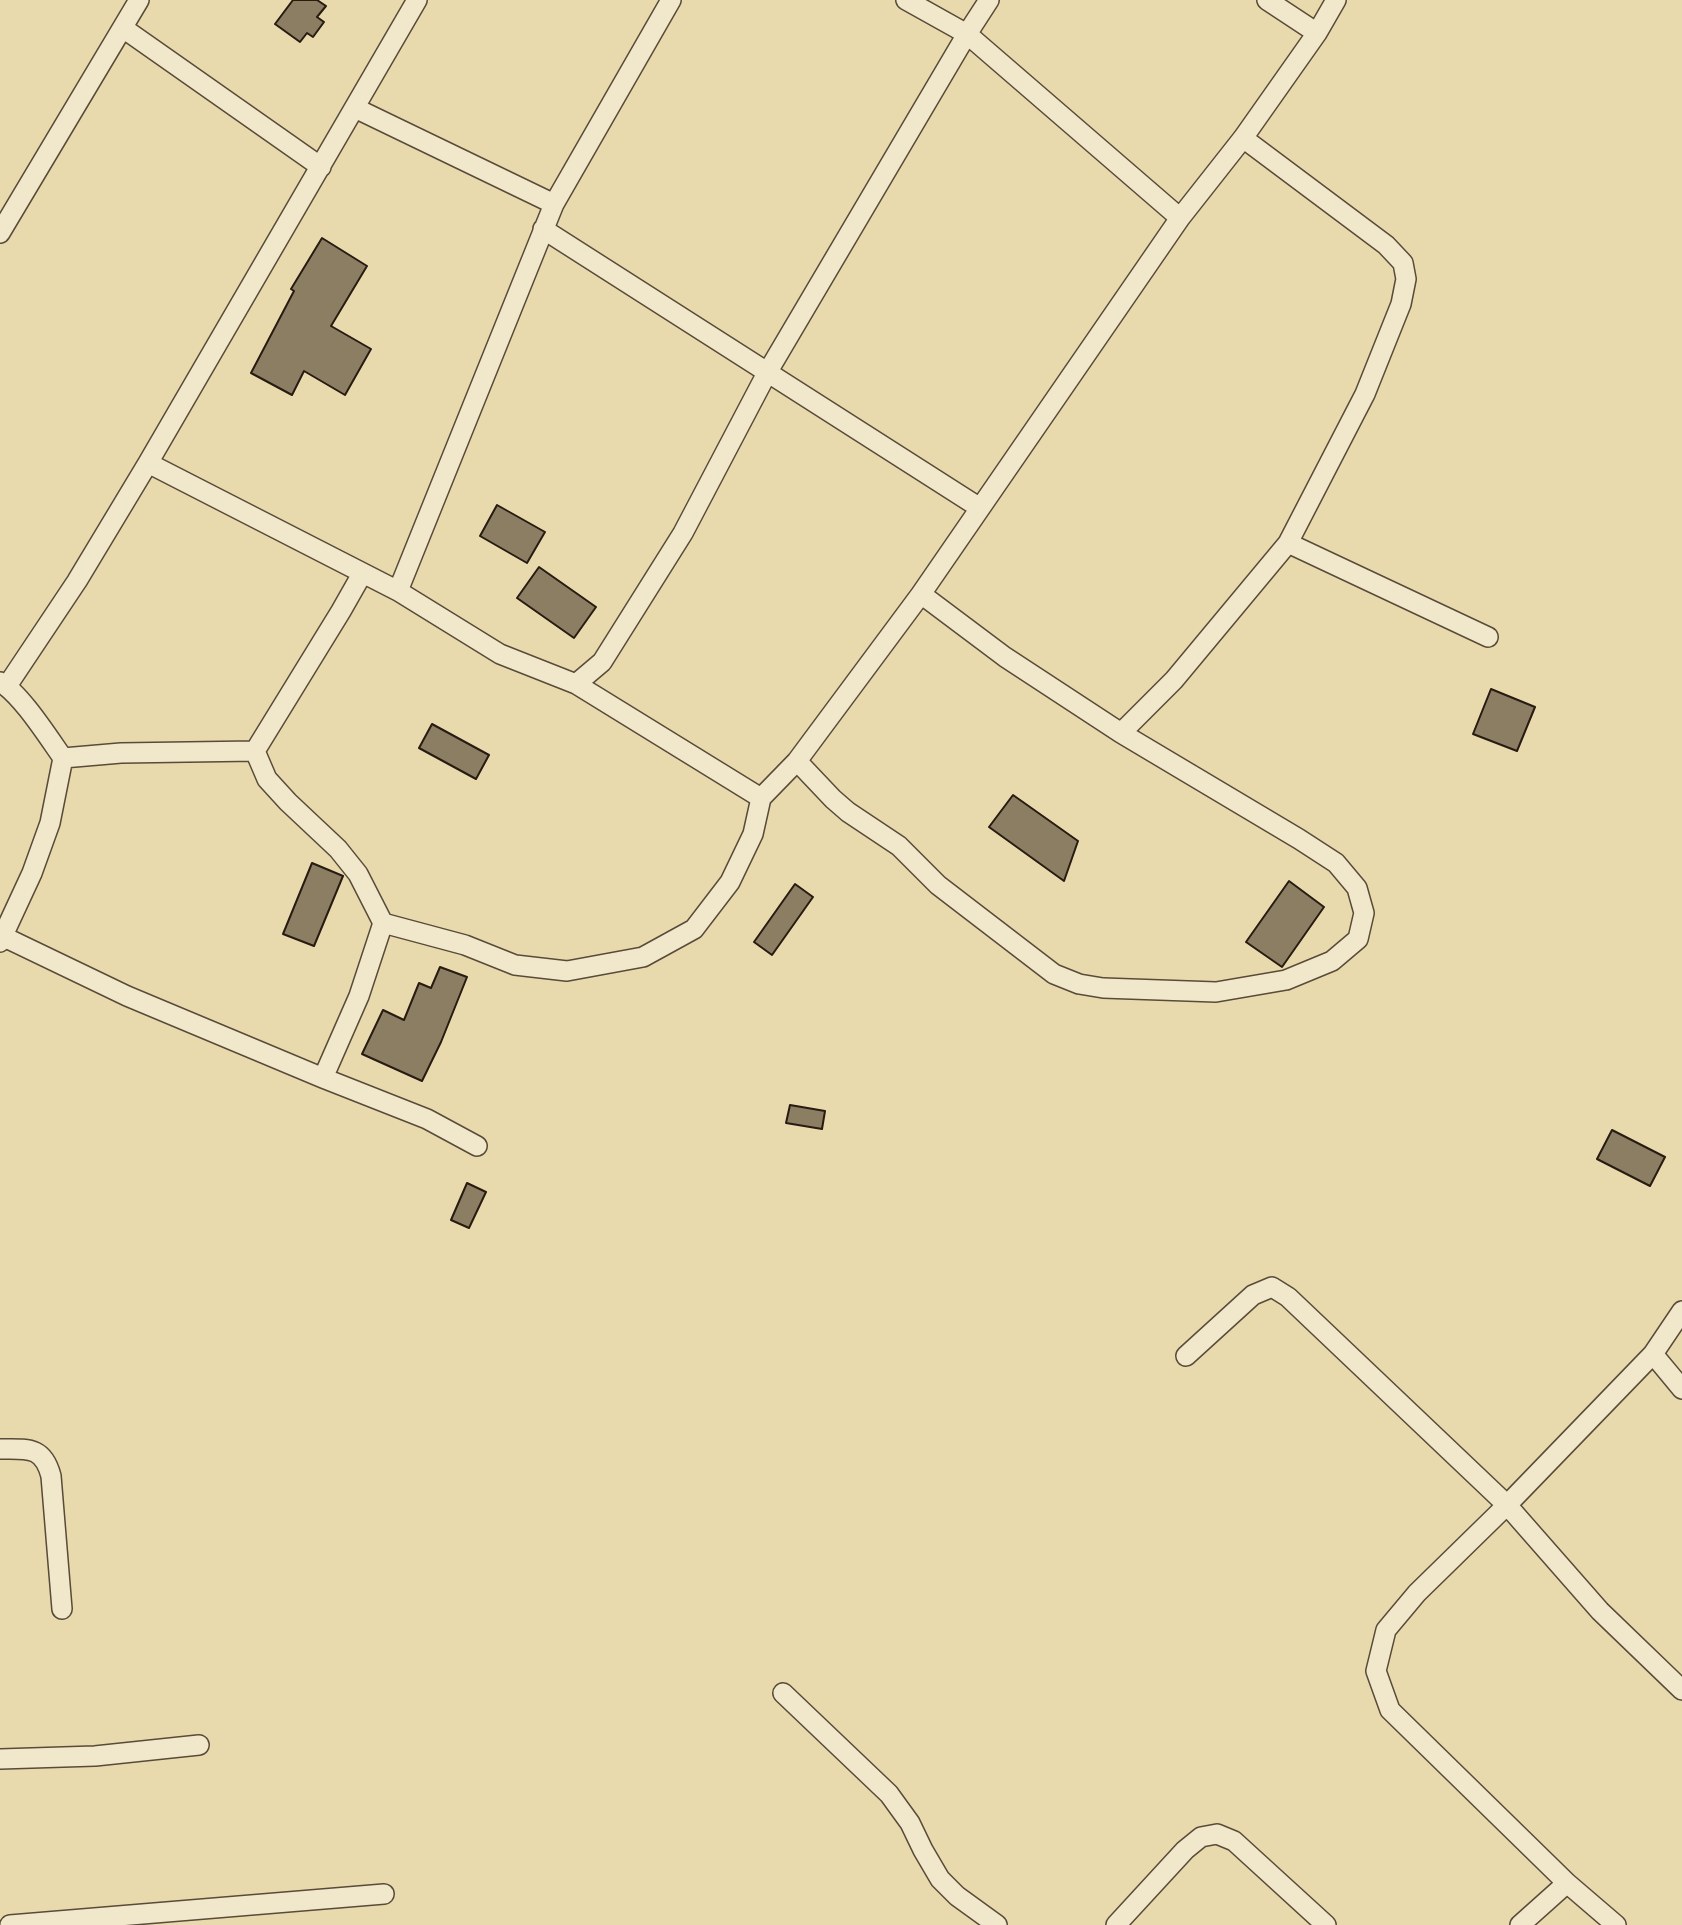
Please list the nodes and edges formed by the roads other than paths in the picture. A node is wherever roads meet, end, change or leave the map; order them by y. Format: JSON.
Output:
{"nodes":[{"id":1,"x":139,"y":0,"type":"edge"},
{"id":2,"x":417,"y":0,"type":"edge"},
{"id":3,"x":671,"y":0,"type":"edge"},
{"id":4,"x":906,"y":0,"type":"edge"},
{"id":5,"x":989,"y":0,"type":"edge"},
{"id":6,"x":1266,"y":0,"type":"edge"},
{"id":7,"x":1336,"y":0,"type":"edge"},
{"id":8,"x":123,"y":28,"type":"junction"},
{"id":9,"x":1317,"y":33,"type":"junction"},
{"id":10,"x":967,"y":34,"type":"junction"},
{"id":11,"x":355,"y":108,"type":"junction"},
{"id":12,"x":1243,"y":138,"type":"junction"},
{"id":13,"x":321,"y":167,"type":"junction"},
{"id":14,"x":554,"y":204,"type":"junction"},
{"id":15,"x":1180,"y":218,"type":"junction"},
{"id":16,"x":543,"y":229,"type":"junction"},
{"id":17,"x":0,"y":233,"type":"edge"},
{"id":18,"x":767,"y":373,"type":"junction"},
{"id":19,"x":148,"y":463,"type":"junction"},
{"id":20,"x":980,"y":508,"type":"junction"},
{"id":21,"x":1288,"y":543,"type":"junction"},
{"id":22,"x":362,"y":574,"type":"junction"},
{"id":23,"x":398,"y":591,"type":"junction"},
{"id":24,"x":920,"y":594,"type":"junction"},
{"id":25,"x":1488,"y":637,"type":"dead end"},
{"id":26,"x":3,"y":684,"type":"edge"},
{"id":27,"x":576,"y":684,"type":"junction"},
{"id":28,"x":1121,"y":733,"type":"junction"},
{"id":29,"x":255,"y":751,"type":"junction"},
{"id":30,"x":63,"y":758,"type":"junction"},
{"id":31,"x":797,"y":761,"type":"junction"},
{"id":32,"x":761,"y":798,"type":"junction"},
{"id":33,"x":383,"y":923,"type":"junction"},
{"id":34,"x":1,"y":938,"type":"edge"},
{"id":35,"x":323,"y":1078,"type":"junction"},
{"id":36,"x":477,"y":1146,"type":"dead end"},
{"id":37,"x":1682,"y":1311,"type":"edge"},
{"id":38,"x":1653,"y":1354,"type":"junction"},
{"id":39,"x":1186,"y":1356,"type":"dead end"},
{"id":40,"x":1682,"y":1389,"type":"edge"},
{"id":41,"x":0,"y":1450,"type":"edge"},
{"id":42,"x":1507,"y":1505,"type":"junction"},
{"id":43,"x":62,"y":1609,"type":"dead end"},
{"id":44,"x":1682,"y":1690,"type":"edge"},
{"id":45,"x":783,"y":1693,"type":"dead end"},
{"id":46,"x":199,"y":1745,"type":"dead end"},
{"id":47,"x":0,"y":1759,"type":"edge"},
{"id":48,"x":1567,"y":1883,"type":"junction"},
{"id":49,"x":384,"y":1894,"type":"dead end"},
{"id":50,"x":10,"y":1925,"type":"edge"},
{"id":51,"x":997,"y":1925,"type":"edge"},
{"id":52,"x":1116,"y":1925,"type":"edge"},
{"id":53,"x":1326,"y":1925,"type":"edge"},
{"id":54,"x":1520,"y":1925,"type":"edge"},
{"id":55,"x":1616,"y":1925,"type":"edge"}],
"edges":[{"from":1,"to":8,"type":"street"},
{"from":2,"to":11,"type":"street"},
{"from":3,"to":14,"type":"street"},
{"from":4,"to":10,"type":"street"},
{"from":5,"to":10,"type":"street"},
{"from":6,"to":9,"type":"street"},
{"from":7,"to":9,"type":"street"},
{"from":8,"to":13,"type":"street"},
{"from":8,"to":17,"type":"street"},
{"from":9,"to":12,"type":"street"},
{"from":10,"to":15,"type":"street"},
{"from":10,"to":18,"type":"street"},
{"from":11,"to":13,"type":"street"},
{"from":11,"to":14,"type":"street"},
{"from":12,"to":15,"type":"street"},
{"from":12,"to":21,"type":"street"},
{"from":13,"to":19,"type":"street"},
{"from":14,"to":16,"type":"street"},
{"from":15,"to":20,"type":"street"},
{"from":16,"to":18,"type":"street"},
{"from":16,"to":23,"type":"street"},
{"from":18,"to":20,"type":"street"},
{"from":18,"to":27,"type":"street"},
{"from":19,"to":22,"type":"street"},
{"from":19,"to":26,"type":"street"},
{"from":20,"to":24,"type":"street"},
{"from":21,"to":25,"type":"street"},
{"from":21,"to":28,"type":"street"},
{"from":22,"to":23,"type":"street"},
{"from":22,"to":29,"type":"street"},
{"from":23,"to":27,"type":"street"},
{"from":24,"to":28,"type":"street"},
{"from":24,"to":31,"type":"street"},
{"from":26,"to":30,"type":"street"},
{"from":27,"to":32,"type":"street"},
{"from":28,"to":31,"type":"street"},
{"from":29,"to":30,"type":"street"},
{"from":29,"to":33,"type":"street"},
{"from":30,"to":34,"type":"street"},
{"from":31,"to":32,"type":"street"},
{"from":32,"to":33,"type":"street"},
{"from":33,"to":35,"type":"street"},
{"from":34,"to":35,"type":"street"},
{"from":35,"to":36,"type":"street"},
{"from":37,"to":38,"type":"street"},
{"from":38,"to":40,"type":"street"},
{"from":38,"to":42,"type":"street"},
{"from":39,"to":42,"type":"street"},
{"from":41,"to":43,"type":"street"},
{"from":42,"to":44,"type":"street"},
{"from":42,"to":48,"type":"street"},
{"from":45,"to":51,"type":"street"},
{"from":46,"to":47,"type":"street"},
{"from":48,"to":54,"type":"street"},
{"from":48,"to":55,"type":"street"},
{"from":49,"to":50,"type":"street"},
{"from":52,"to":53,"type":"street"}]}
